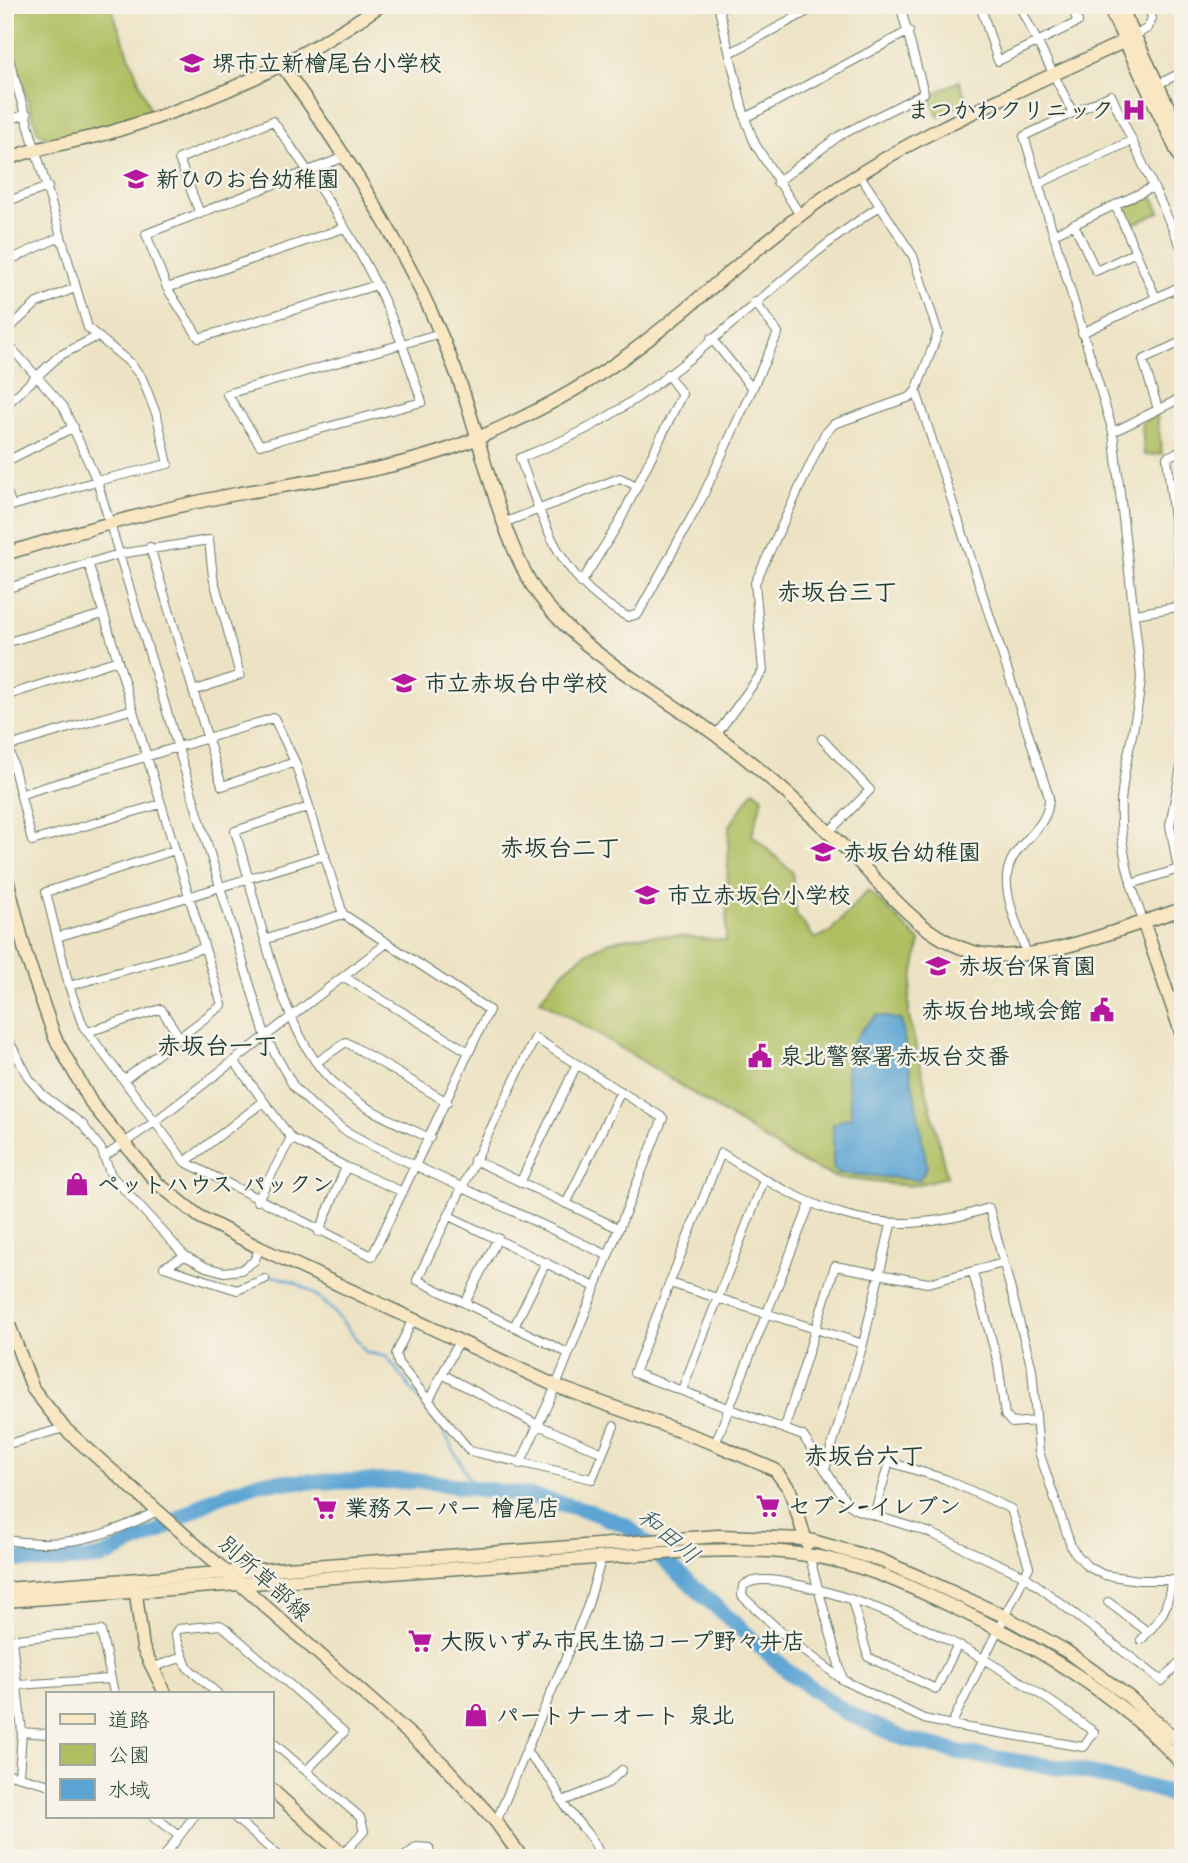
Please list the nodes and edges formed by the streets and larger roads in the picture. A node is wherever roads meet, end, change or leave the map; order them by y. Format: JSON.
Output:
{"nodes":[{"id":1,"x":381,"y":5,"type":"edge"},
{"id":2,"x":718,"y":5,"type":"edge"},
{"id":3,"x":819,"y":5,"type":"edge"},
{"id":4,"x":900,"y":5,"type":"edge"},
{"id":5,"x":980,"y":5,"type":"edge"},
{"id":6,"x":1019,"y":5,"type":"edge"},
{"id":7,"x":1070,"y":5,"type":"edge"},
{"id":8,"x":1108,"y":5,"type":"edge"},
{"id":9,"x":1120,"y":5,"type":"edge"},
{"id":10,"x":1148,"y":5,"type":"edge"},
{"id":11,"x":909,"y":31,"type":"junction"},
{"id":12,"x":1130,"y":38,"type":"junction"},
{"id":13,"x":1037,"y":42,"type":"junction"},
{"id":14,"x":5,"y":46,"type":"edge"},
{"id":15,"x":730,"y":53,"type":"junction"},
{"id":16,"x":8,"y":61,"type":"edge"},
{"id":17,"x":283,"y":66,"type":"junction"},
{"id":18,"x":1183,"y":72,"type":"edge"},
{"id":19,"x":1055,"y":75,"type":"junction"},
{"id":20,"x":1158,"y":84,"type":"junction"},
{"id":21,"x":1073,"y":113,"type":"junction"},
{"id":22,"x":27,"y":114,"type":"junction"},
{"id":23,"x":745,"y":118,"type":"junction"},
{"id":24,"x":5,"y":121,"type":"edge"},
{"id":25,"x":1183,"y":138,"type":"edge"},
{"id":26,"x":1131,"y":141,"type":"junction"},
{"id":27,"x":38,"y":150,"type":"junction"},
{"id":28,"x":347,"y":156,"type":"junction"},
{"id":29,"x":5,"y":160,"type":"edge"},
{"id":30,"x":1183,"y":164,"type":"edge"},
{"id":31,"x":308,"y":172,"type":"junction"},
{"id":32,"x":859,"y":174,"type":"junction"},
{"id":33,"x":777,"y":182,"type":"junction"},
{"id":34,"x":1038,"y":184,"type":"junction"},
{"id":35,"x":48,"y":187,"type":"junction"},
{"id":36,"x":1153,"y":187,"type":"junction"},
{"id":37,"x":5,"y":202,"type":"edge"},
{"id":38,"x":1115,"y":205,"type":"junction"},
{"id":39,"x":880,"y":206,"type":"junction"},
{"id":40,"x":200,"y":214,"type":"junction"},
{"id":41,"x":800,"y":215,"type":"junction"},
{"id":42,"x":1074,"y":224,"type":"junction"},
{"id":43,"x":344,"y":228,"type":"junction"},
{"id":44,"x":1054,"y":234,"type":"junction"},
{"id":45,"x":60,"y":237,"type":"junction"},
{"id":46,"x":1183,"y":251,"type":"edge"},
{"id":47,"x":1136,"y":252,"type":"junction"},
{"id":48,"x":5,"y":262,"type":"edge"},
{"id":49,"x":377,"y":285,"type":"junction"},
{"id":50,"x":1183,"y":285,"type":"edge"},
{"id":51,"x":75,"y":288,"type":"junction"},
{"id":52,"x":167,"y":288,"type":"junction"},
{"id":53,"x":1156,"y":298,"type":"junction"},
{"id":54,"x":755,"y":302,"type":"junction"},
{"id":55,"x":5,"y":332,"type":"edge"},
{"id":56,"x":441,"y":332,"type":"junction"},
{"id":57,"x":1082,"y":333,"type":"junction"},
{"id":58,"x":96,"y":337,"type":"junction"},
{"id":59,"x":711,"y":338,"type":"junction"},
{"id":60,"x":5,"y":341,"type":"edge"},
{"id":61,"x":1183,"y":341,"type":"edge"},
{"id":62,"x":402,"y":343,"type":"junction"},
{"id":63,"x":667,"y":374,"type":"junction"},
{"id":64,"x":38,"y":376,"type":"junction"},
{"id":65,"x":752,"y":388,"type":"junction"},
{"id":66,"x":916,"y":390,"type":"junction"},
{"id":67,"x":1183,"y":397,"type":"edge"},
{"id":68,"x":5,"y":407,"type":"edge"},
{"id":69,"x":1158,"y":409,"type":"junction"},
{"id":70,"x":74,"y":427,"type":"junction"},
{"id":71,"x":1113,"y":432,"type":"junction"},
{"id":72,"x":477,"y":438,"type":"junction"},
{"id":73,"x":1183,"y":450,"type":"edge"},
{"id":74,"x":5,"y":462,"type":"edge"},
{"id":75,"x":97,"y":481,"type":"junction"},
{"id":76,"x":637,"y":486,"type":"junction"},
{"id":77,"x":5,"y":487,"type":"edge"},
{"id":78,"x":1183,"y":504,"type":"edge"},
{"id":79,"x":8,"y":507,"type":"edge"},
{"id":80,"x":1173,"y":508,"type":"junction"},
{"id":81,"x":539,"y":510,"type":"junction"},
{"id":82,"x":110,"y":521,"type":"junction"},
{"id":83,"x":506,"y":522,"type":"junction"},
{"id":84,"x":149,"y":547,"type":"junction"},
{"id":85,"x":5,"y":554,"type":"edge"},
{"id":86,"x":119,"y":554,"type":"junction"},
{"id":87,"x":1180,"y":557,"type":"edge"},
{"id":88,"x":88,"y":562,"type":"junction"},
{"id":89,"x":581,"y":583,"type":"junction"},
{"id":90,"x":5,"y":589,"type":"edge"},
{"id":91,"x":1183,"y":600,"type":"edge"},
{"id":92,"x":1183,"y":607,"type":"edge"},
{"id":93,"x":103,"y":614,"type":"junction"},
{"id":94,"x":1135,"y":614,"type":"junction"},
{"id":95,"x":5,"y":643,"type":"edge"},
{"id":96,"x":118,"y":660,"type":"junction"},
{"id":97,"x":192,"y":691,"type":"junction"},
{"id":98,"x":5,"y":696,"type":"edge"},
{"id":99,"x":133,"y":709,"type":"junction"},
{"id":100,"x":5,"y":732,"type":"edge"},
{"id":101,"x":716,"y":735,"type":"junction"},
{"id":102,"x":207,"y":738,"type":"junction"},
{"id":103,"x":822,"y":739,"type":"dead end"},
{"id":104,"x":9,"y":746,"type":"junction"},
{"id":105,"x":177,"y":748,"type":"junction"},
{"id":106,"x":1183,"y":756,"type":"edge"},
{"id":107,"x":148,"y":757,"type":"junction"},
{"id":108,"x":295,"y":762,"type":"junction"},
{"id":109,"x":22,"y":794,"type":"junction"},
{"id":110,"x":161,"y":804,"type":"junction"},
{"id":111,"x":309,"y":807,"type":"junction"},
{"id":112,"x":829,"y":832,"type":"junction"},
{"id":113,"x":175,"y":850,"type":"junction"},
{"id":114,"x":325,"y":855,"type":"junction"},
{"id":115,"x":1181,"y":868,"type":"edge"},
{"id":116,"x":5,"y":871,"type":"edge"},
{"id":117,"x":250,"y":879,"type":"junction"},
{"id":118,"x":1131,"y":884,"type":"junction"},
{"id":119,"x":221,"y":887,"type":"junction"},
{"id":120,"x":8,"y":896,"type":"edge"},
{"id":121,"x":190,"y":897,"type":"junction"},
{"id":122,"x":1183,"y":909,"type":"edge"},
{"id":123,"x":343,"y":914,"type":"junction"},
{"id":124,"x":1143,"y":921,"type":"junction"},
{"id":125,"x":57,"y":937,"type":"junction"},
{"id":126,"x":267,"y":939,"type":"junction"},
{"id":127,"x":387,"y":943,"type":"junction"},
{"id":128,"x":204,"y":948,"type":"junction"},
{"id":129,"x":5,"y":953,"type":"edge"},
{"id":130,"x":1027,"y":955,"type":"junction"},
{"id":131,"x":5,"y":965,"type":"edge"},
{"id":132,"x":344,"y":977,"type":"junction"},
{"id":133,"x":69,"y":986,"type":"junction"},
{"id":134,"x":290,"y":1018,"type":"junction"},
{"id":135,"x":87,"y":1032,"type":"junction"},
{"id":136,"x":5,"y":1034,"type":"edge"},
{"id":137,"x":180,"y":1038,"type":"junction"},
{"id":138,"x":266,"y":1038,"type":"junction"},
{"id":139,"x":1183,"y":1038,"type":"edge"},
{"id":140,"x":469,"y":1052,"type":"junction"},
{"id":141,"x":234,"y":1061,"type":"junction"},
{"id":142,"x":317,"y":1062,"type":"junction"},
{"id":143,"x":577,"y":1065,"type":"junction"},
{"id":144,"x":124,"y":1080,"type":"junction"},
{"id":145,"x":621,"y":1091,"type":"junction"},
{"id":146,"x":263,"y":1102,"type":"junction"},
{"id":147,"x":447,"y":1102,"type":"junction"},
{"id":148,"x":153,"y":1123,"type":"junction"},
{"id":149,"x":291,"y":1138,"type":"junction"},
{"id":150,"x":430,"y":1138,"type":"junction"},
{"id":151,"x":124,"y":1144,"type":"junction"},
{"id":152,"x":104,"y":1157,"type":"junction"},
{"id":153,"x":474,"y":1160,"type":"junction"},
{"id":154,"x":185,"y":1162,"type":"junction"},
{"id":155,"x":416,"y":1166,"type":"junction"},
{"id":156,"x":346,"y":1167,"type":"junction"},
{"id":157,"x":764,"y":1180,"type":"junction"},
{"id":158,"x":520,"y":1183,"type":"junction"},
{"id":159,"x":462,"y":1189,"type":"junction"},
{"id":160,"x":402,"y":1192,"type":"junction"},
{"id":161,"x":257,"y":1201,"type":"junction"},
{"id":162,"x":566,"y":1204,"type":"junction"},
{"id":163,"x":810,"y":1204,"type":"junction"},
{"id":164,"x":449,"y":1216,"type":"junction"},
{"id":165,"x":891,"y":1224,"type":"junction"},
{"id":166,"x":618,"y":1228,"type":"junction"},
{"id":167,"x":319,"y":1232,"type":"junction"},
{"id":168,"x":498,"y":1238,"type":"junction"},
{"id":169,"x":260,"y":1248,"type":"junction"},
{"id":170,"x":607,"y":1255,"type":"junction"},
{"id":171,"x":185,"y":1256,"type":"junction"},
{"id":172,"x":546,"y":1262,"type":"junction"},
{"id":173,"x":1003,"y":1263,"type":"junction"},
{"id":174,"x":973,"y":1273,"type":"junction"},
{"id":175,"x":878,"y":1276,"type":"junction"},
{"id":176,"x":265,"y":1279,"type":"dead end"},
{"id":177,"x":670,"y":1283,"type":"junction"},
{"id":178,"x":595,"y":1287,"type":"junction"},
{"id":179,"x":718,"y":1297,"type":"junction"},
{"id":180,"x":465,"y":1303,"type":"junction"},
{"id":181,"x":5,"y":1314,"type":"edge"},
{"id":182,"x":767,"y":1314,"type":"junction"},
{"id":183,"x":413,"y":1319,"type":"junction"},
{"id":184,"x":514,"y":1327,"type":"junction"},
{"id":185,"x":816,"y":1330,"type":"junction"},
{"id":186,"x":459,"y":1341,"type":"junction"},
{"id":187,"x":863,"y":1344,"type":"junction"},
{"id":188,"x":568,"y":1353,"type":"junction"},
{"id":189,"x":442,"y":1374,"type":"junction"},
{"id":190,"x":556,"y":1386,"type":"junction"},
{"id":191,"x":682,"y":1390,"type":"junction"},
{"id":192,"x":429,"y":1400,"type":"junction"},
{"id":193,"x":729,"y":1407,"type":"junction"},
{"id":194,"x":1036,"y":1421,"type":"junction"},
{"id":195,"x":538,"y":1425,"type":"junction"},
{"id":196,"x":614,"y":1426,"type":"dead end"},
{"id":197,"x":785,"y":1427,"type":"junction"},
{"id":198,"x":64,"y":1428,"type":"junction"},
{"id":199,"x":715,"y":1444,"type":"junction"},
{"id":200,"x":5,"y":1445,"type":"edge"},
{"id":201,"x":603,"y":1453,"type":"junction"},
{"id":202,"x":520,"y":1464,"type":"junction"},
{"id":203,"x":825,"y":1469,"type":"junction"},
{"id":204,"x":159,"y":1512,"type":"junction"},
{"id":205,"x":874,"y":1515,"type":"junction"},
{"id":206,"x":806,"y":1539,"type":"junction"},
{"id":207,"x":5,"y":1540,"type":"edge"},
{"id":208,"x":809,"y":1555,"type":"junction"},
{"id":209,"x":601,"y":1560,"type":"junction"},
{"id":210,"x":225,"y":1572,"type":"junction"},
{"id":211,"x":1025,"y":1576,"type":"junction"},
{"id":212,"x":1183,"y":1580,"type":"edge"},
{"id":213,"x":1171,"y":1581,"type":"junction"},
{"id":214,"x":240,"y":1585,"type":"junction"},
{"id":215,"x":134,"y":1586,"type":"junction"},
{"id":216,"x":5,"y":1589,"type":"edge"},
{"id":217,"x":818,"y":1589,"type":"junction"},
{"id":218,"x":852,"y":1600,"type":"junction"},
{"id":219,"x":5,"y":1601,"type":"edge"},
{"id":220,"x":1108,"y":1602,"type":"dead end"},
{"id":221,"x":1001,"y":1622,"type":"junction"},
{"id":222,"x":1148,"y":1632,"type":"junction"},
{"id":223,"x":8,"y":1640,"type":"edge"},
{"id":224,"x":1141,"y":1640,"type":"dead end"},
{"id":225,"x":957,"y":1646,"type":"junction"},
{"id":226,"x":183,"y":1657,"type":"junction"},
{"id":227,"x":982,"y":1658,"type":"junction"},
{"id":228,"x":1183,"y":1658,"type":"edge"},
{"id":229,"x":151,"y":1668,"type":"junction"},
{"id":230,"x":109,"y":1679,"type":"junction"},
{"id":231,"x":844,"y":1681,"type":"junction"},
{"id":232,"x":17,"y":1685,"type":"junction"},
{"id":233,"x":114,"y":1692,"type":"edge"},
{"id":234,"x":164,"y":1692,"type":"edge"},
{"id":235,"x":216,"y":1692,"type":"edge"},
{"id":236,"x":951,"y":1726,"type":"junction"},
{"id":237,"x":22,"y":1732,"type":"junction"},
{"id":238,"x":46,"y":1734,"type":"edge"},
{"id":239,"x":273,"y":1743,"type":"edge"},
{"id":240,"x":1179,"y":1744,"type":"edge"},
{"id":241,"x":527,"y":1753,"type":"junction"},
{"id":242,"x":1183,"y":1765,"type":"edge"},
{"id":243,"x":622,"y":1770,"type":"dead end"},
{"id":244,"x":306,"y":1772,"type":"junction"},
{"id":245,"x":5,"y":1773,"type":"edge"},
{"id":246,"x":19,"y":1776,"type":"junction"},
{"id":247,"x":46,"y":1784,"type":"edge"},
{"id":248,"x":273,"y":1791,"type":"edge"},
{"id":249,"x":563,"y":1801,"type":"junction"},
{"id":250,"x":157,"y":1818,"type":"edge"},
{"id":251,"x":192,"y":1818,"type":"edge"},
{"id":252,"x":235,"y":1818,"type":"edge"},
{"id":253,"x":496,"y":1822,"type":"junction"},
{"id":254,"x":178,"y":1835,"type":"junction"},
{"id":255,"x":345,"y":1856,"type":"edge"},
{"id":256,"x":163,"y":1858,"type":"edge"},
{"id":257,"x":281,"y":1858,"type":"edge"},
{"id":258,"x":402,"y":1858,"type":"edge"},
{"id":259,"x":431,"y":1858,"type":"edge"},
{"id":260,"x":522,"y":1858,"type":"edge"},
{"id":261,"x":602,"y":1858,"type":"edge"}],
"edges":[{"from":1,"to":17,"type":"street"},
{"from":2,"to":15,"type":"street"},
{"from":3,"to":15,"type":"street"},
{"from":4,"to":11,"type":"street"},
{"from":5,"to":13,"type":"street"},
{"from":6,"to":13,"type":"street"},
{"from":7,"to":13,"type":"street"},
{"from":8,"to":12,"type":"street"},
{"from":9,"to":12,"type":"street"},
{"from":10,"to":12,"type":"street"},
{"from":11,"to":23,"type":"street"},
{"from":11,"to":33,"type":"street"},
{"from":12,"to":19,"type":"street"},
{"from":12,"to":20,"type":"street"},
{"from":12,"to":30,"type":"street"},
{"from":13,"to":19,"type":"street"},
{"from":14,"to":16,"type":"street"},
{"from":15,"to":23,"type":"street"},
{"from":16,"to":22,"type":"street"},
{"from":17,"to":27,"type":"street"},
{"from":17,"to":28,"type":"street"},
{"from":18,"to":20,"type":"street"},
{"from":19,"to":21,"type":"street"},
{"from":19,"to":32,"type":"street"},
{"from":20,"to":25,"type":"street"},
{"from":21,"to":26,"type":"street"},
{"from":21,"to":34,"type":"street"},
{"from":22,"to":24,"type":"street"},
{"from":22,"to":27,"type":"street"},
{"from":23,"to":33,"type":"street"},
{"from":26,"to":34,"type":"street"},
{"from":26,"to":36,"type":"street"},
{"from":27,"to":29,"type":"street"},
{"from":27,"to":35,"type":"street"},
{"from":28,"to":31,"type":"street"},
{"from":28,"to":56,"type":"street"},
{"from":31,"to":40,"type":"street"},
{"from":31,"to":40,"type":"street"},
{"from":31,"to":43,"type":"street"},
{"from":32,"to":39,"type":"street"},
{"from":32,"to":41,"type":"street"},
{"from":33,"to":41,"type":"street"},
{"from":34,"to":44,"type":"street"},
{"from":35,"to":37,"type":"street"},
{"from":35,"to":45,"type":"street"},
{"from":36,"to":38,"type":"street"},
{"from":36,"to":46,"type":"street"},
{"from":38,"to":42,"type":"street"},
{"from":38,"to":47,"type":"street"},
{"from":39,"to":54,"type":"street"},
{"from":39,"to":66,"type":"street"},
{"from":40,"to":52,"type":"street"},
{"from":41,"to":72,"type":"street"},
{"from":42,"to":44,"type":"street"},
{"from":42,"to":47,"type":"street"},
{"from":43,"to":49,"type":"street"},
{"from":43,"to":52,"type":"street"},
{"from":44,"to":57,"type":"street"},
{"from":45,"to":48,"type":"street"},
{"from":45,"to":51,"type":"street"},
{"from":47,"to":53,"type":"street"},
{"from":49,"to":52,"type":"street"},
{"from":49,"to":62,"type":"street"},
{"from":50,"to":53,"type":"street"},
{"from":51,"to":55,"type":"street"},
{"from":51,"to":58,"type":"street"},
{"from":53,"to":57,"type":"street"},
{"from":54,"to":59,"type":"street"},
{"from":54,"to":65,"type":"street"},
{"from":56,"to":62,"type":"street"},
{"from":56,"to":72,"type":"street"},
{"from":57,"to":71,"type":"street"},
{"from":58,"to":64,"type":"street"},
{"from":58,"to":75,"type":"street"},
{"from":59,"to":63,"type":"street"},
{"from":59,"to":65,"type":"street"},
{"from":60,"to":64,"type":"street"},
{"from":61,"to":69,"type":"street"},
{"from":62,"to":62,"type":"street"},
{"from":63,"to":76,"type":"street"},
{"from":63,"to":81,"type":"street"},
{"from":64,"to":68,"type":"street"},
{"from":64,"to":70,"type":"street"},
{"from":65,"to":89,"type":"street"},
{"from":66,"to":101,"type":"street"},
{"from":66,"to":130,"type":"street"},
{"from":67,"to":69,"type":"street"},
{"from":69,"to":71,"type":"street"},
{"from":70,"to":74,"type":"street"},
{"from":70,"to":75,"type":"street"},
{"from":71,"to":94,"type":"street"},
{"from":72,"to":82,"type":"street"},
{"from":72,"to":83,"type":"street"},
{"from":73,"to":80,"type":"street"},
{"from":75,"to":79,"type":"street"},
{"from":75,"to":82,"type":"street"},
{"from":76,"to":81,"type":"street"},
{"from":76,"to":89,"type":"street"},
{"from":77,"to":79,"type":"street"},
{"from":78,"to":80,"type":"street"},
{"from":80,"to":87,"type":"street"},
{"from":81,"to":83,"type":"street"},
{"from":81,"to":89,"type":"street"},
{"from":82,"to":85,"type":"street"},
{"from":82,"to":86,"type":"street"},
{"from":83,"to":101,"type":"street"},
{"from":84,"to":86,"type":"street"},
{"from":84,"to":97,"type":"street"},
{"from":84,"to":97,"type":"street"},
{"from":86,"to":88,"type":"street"},
{"from":86,"to":105,"type":"street"},
{"from":87,"to":91,"type":"street"},
{"from":88,"to":90,"type":"street"},
{"from":88,"to":93,"type":"street"},
{"from":92,"to":94,"type":"street"},
{"from":93,"to":95,"type":"street"},
{"from":93,"to":96,"type":"street"},
{"from":94,"to":118,"type":"street"},
{"from":96,"to":98,"type":"street"},
{"from":96,"to":99,"type":"street"},
{"from":97,"to":102,"type":"street"},
{"from":99,"to":104,"type":"street"},
{"from":99,"to":107,"type":"street"},
{"from":100,"to":104,"type":"street"},
{"from":101,"to":112,"type":"street"},
{"from":102,"to":105,"type":"street"},
{"from":102,"to":108,"type":"street"},
{"from":102,"to":108,"type":"street"},
{"from":103,"to":112,"type":"street"},
{"from":104,"to":109,"type":"street"},
{"from":105,"to":107,"type":"street"},
{"from":105,"to":119,"type":"street"},
{"from":106,"to":115,"type":"street"},
{"from":107,"to":109,"type":"street"},
{"from":107,"to":110,"type":"street"},
{"from":108,"to":111,"type":"street"},
{"from":109,"to":110,"type":"street"},
{"from":110,"to":113,"type":"street"},
{"from":111,"to":114,"type":"street"},
{"from":111,"to":117,"type":"street"},
{"from":112,"to":130,"type":"street"},
{"from":113,"to":121,"type":"street"},
{"from":113,"to":125,"type":"street"},
{"from":114,"to":117,"type":"street"},
{"from":114,"to":123,"type":"street"},
{"from":115,"to":118,"type":"street"},
{"from":116,"to":120,"type":"street"},
{"from":117,"to":119,"type":"street"},
{"from":117,"to":126,"type":"street"},
{"from":118,"to":124,"type":"street"},
{"from":119,"to":121,"type":"street"},
{"from":119,"to":138,"type":"street"},
{"from":120,"to":151,"type":"street"},
{"from":121,"to":125,"type":"street"},
{"from":121,"to":128,"type":"street"},
{"from":122,"to":124,"type":"street"},
{"from":123,"to":126,"type":"street"},
{"from":123,"to":127,"type":"street"},
{"from":124,"to":130,"type":"street"},
{"from":124,"to":139,"type":"street"},
{"from":125,"to":133,"type":"street"},
{"from":126,"to":134,"type":"street"},
{"from":127,"to":132,"type":"street"},
{"from":127,"to":140,"type":"street"},
{"from":128,"to":133,"type":"street"},
{"from":128,"to":137,"type":"street"},
{"from":129,"to":131,"type":"street"},
{"from":132,"to":134,"type":"street"},
{"from":132,"to":140,"type":"street"},
{"from":133,"to":135,"type":"street"},
{"from":134,"to":138,"type":"street"},
{"from":134,"to":142,"type":"street"},
{"from":135,"to":137,"type":"street"},
{"from":135,"to":144,"type":"street"},
{"from":136,"to":152,"type":"street"},
{"from":137,"to":144,"type":"street"},
{"from":138,"to":141,"type":"street"},
{"from":138,"to":155,"type":"street"},
{"from":140,"to":147,"type":"street"},
{"from":141,"to":146,"type":"street"},
{"from":141,"to":148,"type":"street"},
{"from":142,"to":147,"type":"street"},
{"from":142,"to":150,"type":"street"},
{"from":143,"to":145,"type":"street"},
{"from":143,"to":153,"type":"street"},
{"from":143,"to":158,"type":"street"},
{"from":144,"to":148,"type":"street"},
{"from":145,"to":162,"type":"street"},
{"from":145,"to":166,"type":"street"},
{"from":146,"to":149,"type":"street"},
{"from":146,"to":154,"type":"street"},
{"from":147,"to":150,"type":"street"},
{"from":148,"to":151,"type":"street"},
{"from":148,"to":154,"type":"street"},
{"from":149,"to":156,"type":"street"},
{"from":149,"to":161,"type":"street"},
{"from":150,"to":155,"type":"street"},
{"from":151,"to":152,"type":"street"},
{"from":151,"to":169,"type":"street"},
{"from":152,"to":171,"type":"street"},
{"from":153,"to":158,"type":"street"},
{"from":153,"to":159,"type":"street"},
{"from":154,"to":161,"type":"street"},
{"from":155,"to":159,"type":"street"},
{"from":155,"to":160,"type":"street"},
{"from":156,"to":160,"type":"street"},
{"from":156,"to":167,"type":"street"},
{"from":157,"to":163,"type":"street"},
{"from":157,"to":177,"type":"street"},
{"from":157,"to":179,"type":"street"},
{"from":158,"to":162,"type":"street"},
{"from":159,"to":164,"type":"street"},
{"from":159,"to":170,"type":"street"},
{"from":160,"to":167,"type":"street"},
{"from":161,"to":167,"type":"street"},
{"from":162,"to":166,"type":"street"},
{"from":163,"to":165,"type":"street"},
{"from":163,"to":182,"type":"street"},
{"from":164,"to":168,"type":"street"},
{"from":164,"to":180,"type":"street"},
{"from":165,"to":173,"type":"street"},
{"from":165,"to":175,"type":"street"},
{"from":166,"to":170,"type":"street"},
{"from":168,"to":172,"type":"street"},
{"from":168,"to":180,"type":"street"},
{"from":169,"to":171,"type":"street"},
{"from":169,"to":183,"type":"street"},
{"from":170,"to":178,"type":"street"},
{"from":171,"to":176,"type":"street"},
{"from":172,"to":178,"type":"street"},
{"from":172,"to":184,"type":"street"},
{"from":173,"to":174,"type":"street"},
{"from":173,"to":194,"type":"street"},
{"from":174,"to":175,"type":"street"},
{"from":174,"to":194,"type":"street"},
{"from":175,"to":185,"type":"street"},
{"from":175,"to":187,"type":"street"},
{"from":177,"to":179,"type":"street"},
{"from":177,"to":191,"type":"street"},
{"from":178,"to":188,"type":"street"},
{"from":179,"to":182,"type":"street"},
{"from":179,"to":191,"type":"street"},
{"from":180,"to":184,"type":"street"},
{"from":181,"to":198,"type":"street","name":"別所草部線"},
{"from":182,"to":185,"type":"street"},
{"from":182,"to":193,"type":"street"},
{"from":183,"to":186,"type":"street"},
{"from":183,"to":192,"type":"street"},
{"from":184,"to":188,"type":"street"},
{"from":185,"to":187,"type":"street"},
{"from":185,"to":197,"type":"street"},
{"from":186,"to":189,"type":"street"},
{"from":186,"to":190,"type":"street"},
{"from":187,"to":203,"type":"street"},
{"from":188,"to":190,"type":"street"},
{"from":189,"to":192,"type":"street"},
{"from":189,"to":195,"type":"street"},
{"from":190,"to":195,"type":"street"},
{"from":190,"to":199,"type":"street"},
{"from":191,"to":193,"type":"street"},
{"from":192,"to":202,"type":"street"},
{"from":193,"to":197,"type":"street"},
{"from":193,"to":199,"type":"street"},
{"from":194,"to":213,"type":"street"},
{"from":195,"to":201,"type":"street"},
{"from":195,"to":202,"type":"street"},
{"from":196,"to":201,"type":"street"},
{"from":197,"to":203,"type":"street"},
{"from":198,"to":200,"type":"street"},
{"from":198,"to":204,"type":"street","name":"別所草部線"},
{"from":199,"to":206,"type":"street"},
{"from":201,"to":202,"type":"street"},
{"from":203,"to":205,"type":"street"},
{"from":204,"to":207,"type":"street"},
{"from":204,"to":210,"type":"street","name":"別所草部線"},
{"from":205,"to":211,"type":"street"},
{"from":205,"to":211,"type":"street"},
{"from":206,"to":208,"type":"street"},
{"from":206,"to":210,"type":"street"},
{"from":206,"to":221,"type":"street"},
{"from":208,"to":209,"type":"street"},
{"from":208,"to":217,"type":"street"},
{"from":208,"to":221,"type":"street"},
{"from":209,"to":214,"type":"street"},
{"from":209,"to":241,"type":"street"},
{"from":210,"to":214,"type":"street","name":"別所草部線"},
{"from":210,"to":215,"type":"street"},
{"from":211,"to":221,"type":"street"},
{"from":211,"to":228,"type":"street"},
{"from":212,"to":213,"type":"street"},
{"from":213,"to":222,"type":"street"},
{"from":214,"to":215,"type":"street"},
{"from":214,"to":253,"type":"street","name":"別所草部線"},
{"from":215,"to":216,"type":"street"},
{"from":215,"to":219,"type":"street"},
{"from":215,"to":229,"type":"street"},
{"from":217,"to":218,"type":"street"},
{"from":217,"to":231,"type":"street"},
{"from":217,"to":231,"type":"street"},
{"from":218,"to":225,"type":"street"},
{"from":218,"to":225,"type":"street"},
{"from":220,"to":222,"type":"street"},
{"from":221,"to":227,"type":"street"},
{"from":221,"to":240,"type":"street"},
{"from":222,"to":224,"type":"street"},
{"from":223,"to":230,"type":"street"},
{"from":223,"to":232,"type":"street"},
{"from":225,"to":227,"type":"street"},
{"from":226,"to":229,"type":"street"},
{"from":226,"to":235,"type":"street"},
{"from":226,"to":244,"type":"street"},
{"from":227,"to":236,"type":"street"},
{"from":227,"to":236,"type":"street"},
{"from":229,"to":234,"type":"street"},
{"from":230,"to":232,"type":"street"},
{"from":230,"to":233,"type":"street"},
{"from":231,"to":236,"type":"street"},
{"from":232,"to":237,"type":"street"},
{"from":237,"to":238,"type":"street"},
{"from":237,"to":246,"type":"street"},
{"from":239,"to":244,"type":"street"},
{"from":240,"to":242,"type":"street"},
{"from":241,"to":249,"type":"street"},
{"from":241,"to":253,"type":"street"},
{"from":243,"to":249,"type":"street"},
{"from":244,"to":255,"type":"street"},
{"from":245,"to":246,"type":"street"},
{"from":246,"to":247,"type":"street"},
{"from":248,"to":255,"type":"street"},
{"from":249,"to":261,"type":"street"},
{"from":250,"to":254,"type":"street"},
{"from":251,"to":254,"type":"street"},
{"from":252,"to":257,"type":"street"},
{"from":253,"to":260,"type":"street","name":"別所草部線"},
{"from":254,"to":256,"type":"street"},
{"from":258,"to":259,"type":"street"}]}
